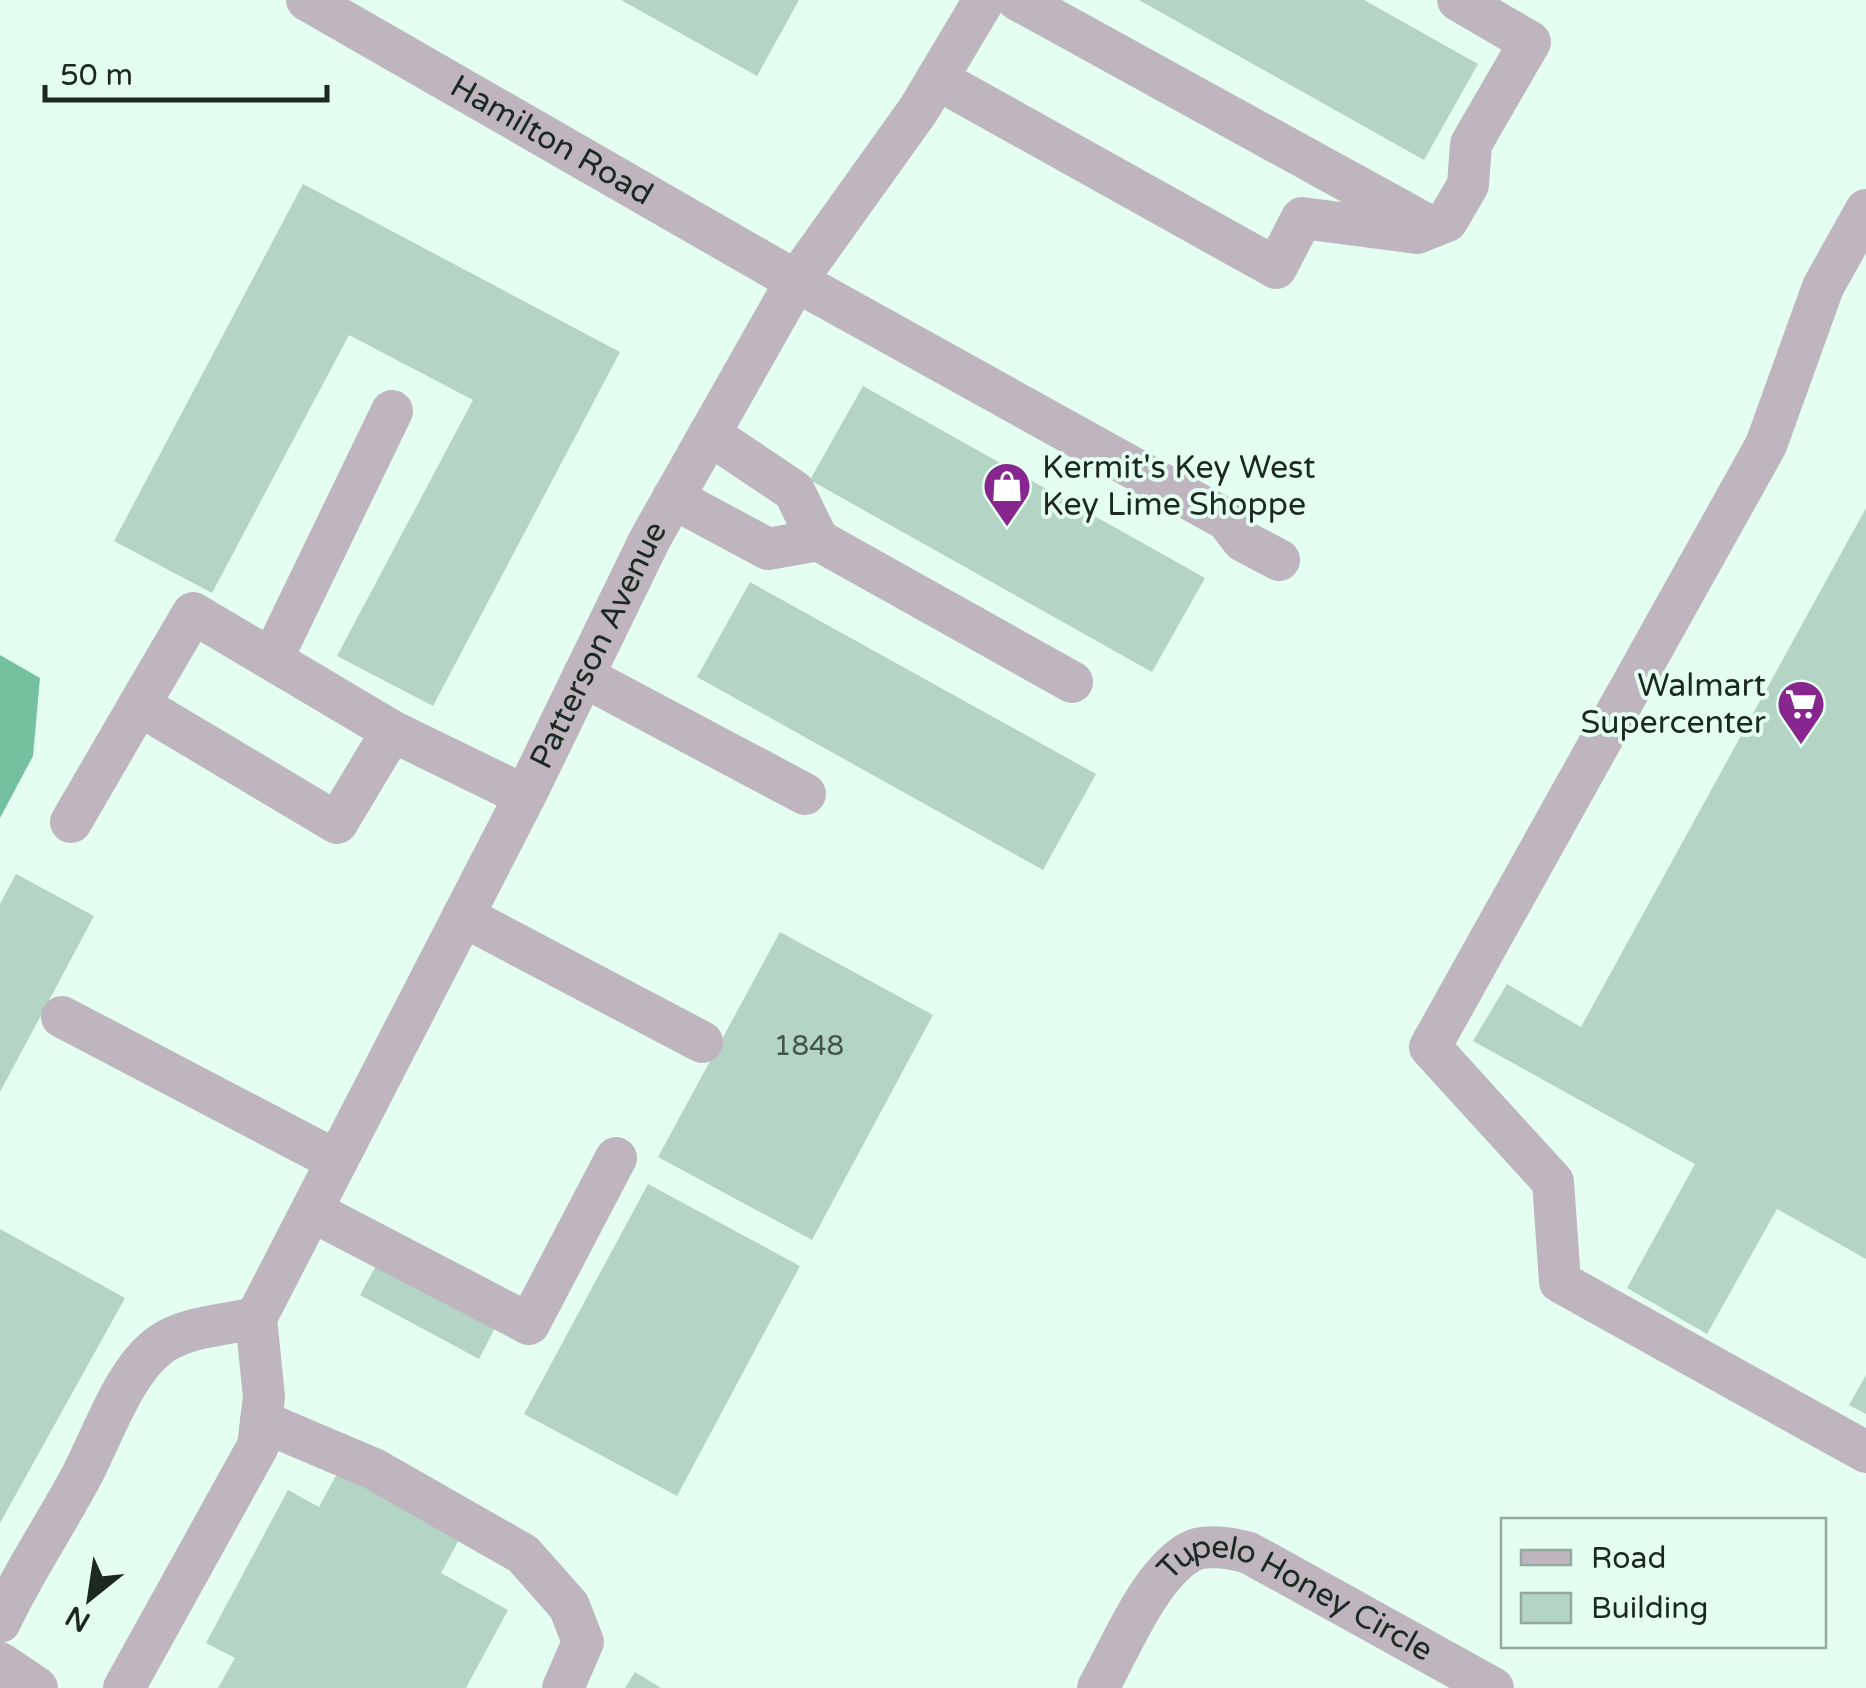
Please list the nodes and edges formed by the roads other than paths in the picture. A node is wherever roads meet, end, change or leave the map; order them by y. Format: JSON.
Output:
{"nodes":[{"id":1,"x":307,"y":0,"type":"edge"},
{"id":2,"x":1458,"y":0,"type":"edge"},
{"id":3,"x":987,"y":2,"type":"edge"},
{"id":4,"x":937,"y":79,"type":"junction"},
{"id":5,"x":1866,"y":210,"type":"edge"},
{"id":6,"x":1432,"y":228,"type":"junction"},
{"id":7,"x":796,"y":281,"type":"junction"},
{"id":8,"x":392,"y":411,"type":"dead end"},
{"id":9,"x":709,"y":434,"type":"junction"},
{"id":10,"x":673,"y":498,"type":"junction"},
{"id":11,"x":818,"y":540,"type":"junction"},
{"id":12,"x":1280,"y":560,"type":"dead end"},
{"id":13,"x":272,"y":660,"type":"junction"},
{"id":14,"x":583,"y":676,"type":"junction"},
{"id":15,"x":1072,"y":682,"type":"dead end"},
{"id":16,"x":139,"y":705,"type":"junction"},
{"id":17,"x":392,"y":731,"type":"junction"},
{"id":18,"x":805,"y":794,"type":"dead end"},
{"id":19,"x":525,"y":796,"type":"junction"},
{"id":20,"x":70,"y":822,"type":"dead end"},
{"id":21,"x":463,"y":916,"type":"junction"},
{"id":22,"x":62,"y":1017,"type":"dead end"},
{"id":23,"x":702,"y":1042,"type":"dead end"},
{"id":24,"x":616,"y":1158,"type":"dead end"},
{"id":25,"x":337,"y":1161,"type":"junction"},
{"id":26,"x":312,"y":1210,"type":"junction"},
{"id":27,"x":256,"y":1318,"type":"junction"},
{"id":28,"x":261,"y":1421,"type":"junction"},
{"id":29,"x":1866,"y":1452,"type":"edge"},
{"id":30,"x":0,"y":1622,"type":"edge"},
{"id":31,"x":0,"y":1663,"type":"edge"},
{"id":32,"x":37,"y":1688,"type":"edge"},
{"id":33,"x":124,"y":1688,"type":"edge"},
{"id":34,"x":562,"y":1688,"type":"edge"},
{"id":35,"x":1098,"y":1688,"type":"edge"},
{"id":36,"x":1492,"y":1688,"type":"edge"}],
"edges":[{"from":1,"to":7,"type":"street","name":"Hamilton Road"},
{"from":2,"to":6,"type":"street"},
{"from":3,"to":4,"type":"street","name":"Patterson Avenue"},
{"from":3,"to":6,"type":"street"},
{"from":4,"to":6,"type":"street"},
{"from":4,"to":7,"type":"street","name":"Patterson Avenue"},
{"from":5,"to":29,"type":"street"},
{"from":7,"to":9,"type":"street","name":"Patterson Avenue"},
{"from":7,"to":12,"type":"street","name":"Hamilton Road"},
{"from":8,"to":13,"type":"street"},
{"from":9,"to":10,"type":"street","name":"Patterson Avenue"},
{"from":9,"to":11,"type":"street"},
{"from":10,"to":11,"type":"street"},
{"from":10,"to":14,"type":"street","name":"Patterson Avenue"},
{"from":11,"to":15,"type":"street"},
{"from":13,"to":16,"type":"street"},
{"from":13,"to":17,"type":"street"},
{"from":14,"to":18,"type":"street"},
{"from":14,"to":19,"type":"street","name":"Patterson Avenue"},
{"from":16,"to":17,"type":"street"},
{"from":16,"to":20,"type":"street"},
{"from":17,"to":19,"type":"street"},
{"from":19,"to":21,"type":"street","name":"Patterson Avenue"},
{"from":21,"to":23,"type":"street"},
{"from":21,"to":25,"type":"street","name":"Patterson Avenue"},
{"from":22,"to":25,"type":"street"},
{"from":24,"to":26,"type":"street"},
{"from":25,"to":26,"type":"street","name":"Patterson Avenue"},
{"from":26,"to":27,"type":"street","name":"Patterson Avenue"},
{"from":27,"to":28,"type":"street"},
{"from":27,"to":30,"type":"street"},
{"from":28,"to":33,"type":"street"},
{"from":28,"to":34,"type":"street"},
{"from":31,"to":32,"type":"street"},
{"from":35,"to":36,"type":"street","name":"Tupelo Honey Circle"}]}
